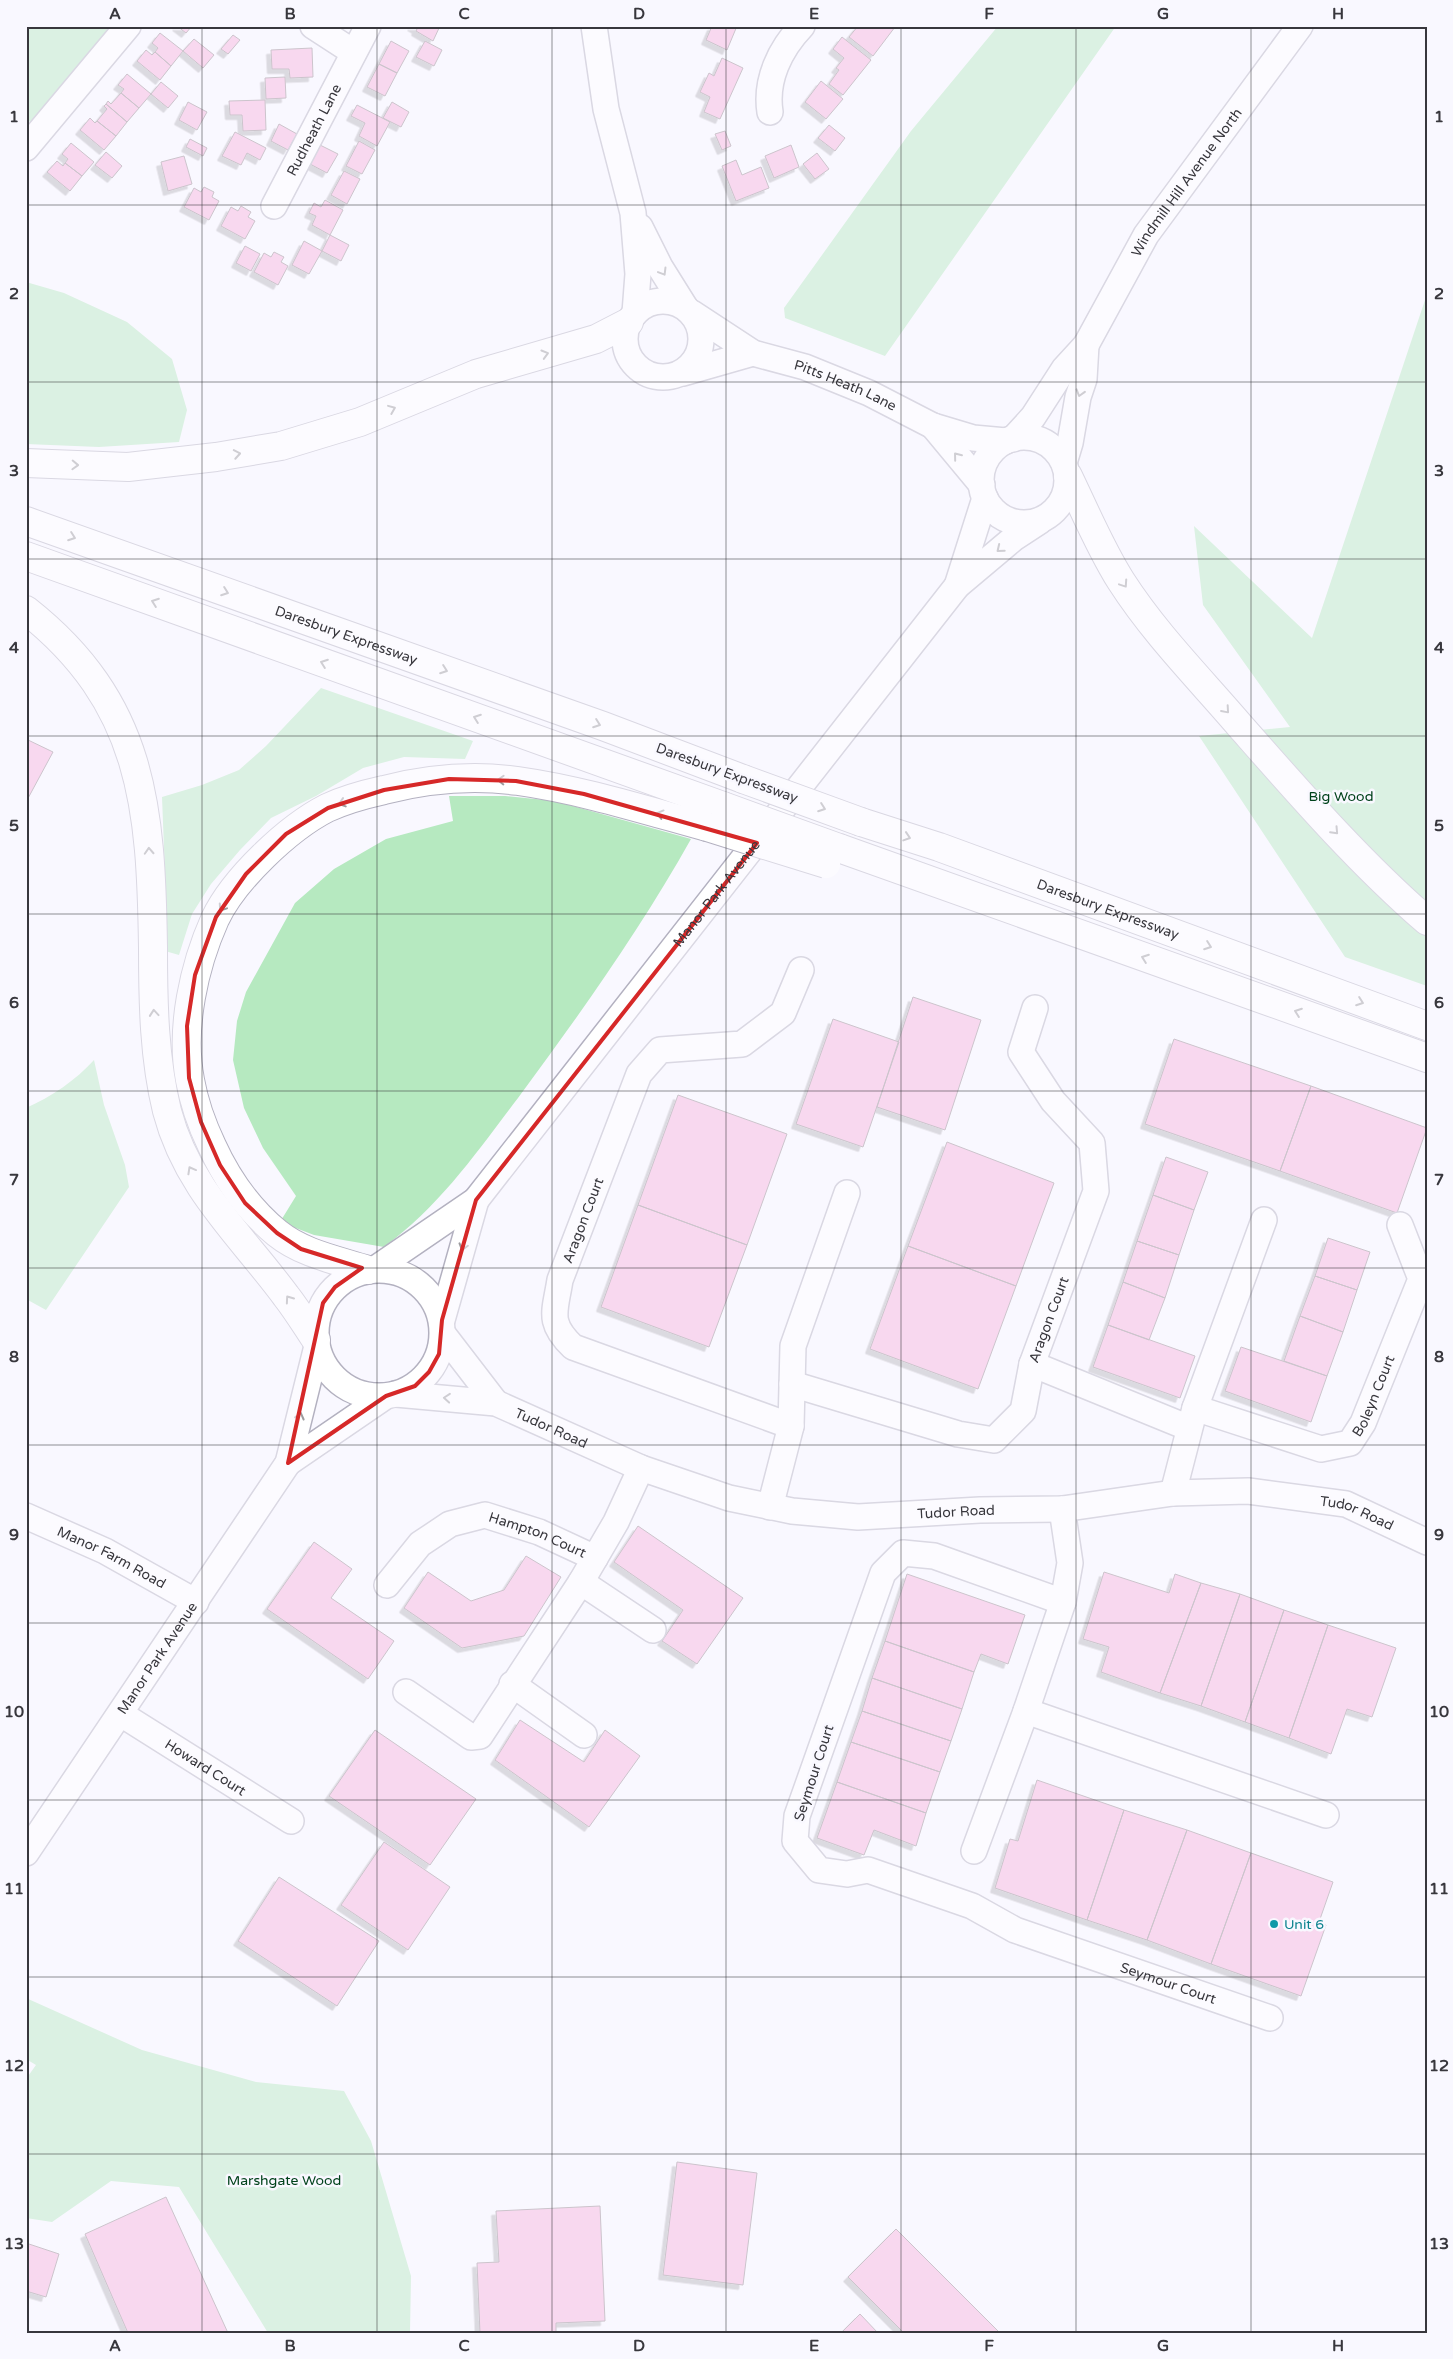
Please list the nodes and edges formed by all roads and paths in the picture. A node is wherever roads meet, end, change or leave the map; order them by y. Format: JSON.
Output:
{"nodes":[{"id":1,"x":128,"y":26,"type":"edge"},
{"id":2,"x":313,"y":26,"type":"edge"},
{"id":3,"x":368,"y":26,"type":"edge"},
{"id":4,"x":594,"y":26,"type":"edge"},
{"id":5,"x":802,"y":26,"type":"edge"},
{"id":6,"x":1300,"y":26,"type":"edge"},
{"id":7,"x":354,"y":52,"type":"junction"},
{"id":8,"x":773,"y":119,"type":"dead end"},
{"id":9,"x":26,"y":148,"type":"edge"},
{"id":10,"x":274,"y":206,"type":"dead end"},
{"id":11,"x":633,"y":213,"type":"junction"},
{"id":12,"x":688,"y":310,"type":"junction"},
{"id":13,"x":632,"y":317,"type":"junction"},
{"id":14,"x":1086,"y":345,"type":"junction"},
{"id":15,"x":754,"y":353,"type":"junction"},
{"id":16,"x":683,"y":373,"type":"junction"},
{"id":17,"x":933,"y":426,"type":"junction"},
{"id":18,"x":1010,"y":440,"type":"junction"},
{"id":19,"x":26,"y":463,"type":"edge"},
{"id":20,"x":1066,"y":470,"type":"junction"},
{"id":21,"x":983,"y":492,"type":"junction"},
{"id":22,"x":26,"y":521,"type":"edge"},
{"id":23,"x":1040,"y":521,"type":"junction"},
{"id":24,"x":26,"y":556,"type":"edge"},
{"id":25,"x":957,"y":586,"type":"junction"},
{"id":26,"x":26,"y":610,"type":"edge"},
{"id":27,"x":715,"y":817,"type":"junction"},
{"id":28,"x":1427,"y":921,"type":"edge"},
{"id":29,"x":801,"y":970,"type":"dead end"},
{"id":30,"x":1035,"y":1008,"type":"dead end"},
{"id":31,"x":1427,"y":1026,"type":"edge"},
{"id":32,"x":1427,"y":1058,"type":"edge"},
{"id":33,"x":847,"y":1193,"type":"dead end"},
{"id":34,"x":476,"y":1200,"type":"junction"},
{"id":35,"x":1264,"y":1220,"type":"dead end"},
{"id":36,"x":1400,"y":1225,"type":"dead end"},
{"id":37,"x":372,"y":1270,"type":"junction"},
{"id":38,"x":442,"y":1327,"type":"junction"},
{"id":39,"x":317,"y":1343,"type":"junction"},
{"id":40,"x":1032,"y":1364,"type":"junction"},
{"id":41,"x":792,"y":1384,"type":"junction"},
{"id":42,"x":391,"y":1395,"type":"junction"},
{"id":43,"x":496,"y":1402,"type":"junction"},
{"id":44,"x":1192,"y":1418,"type":"junction"},
{"id":45,"x":791,"y":1426,"type":"junction"},
{"id":46,"x":288,"y":1463,"type":"junction"},
{"id":47,"x":642,"y":1468,"type":"junction"},
{"id":48,"x":1173,"y":1493,"type":"junction"},
{"id":49,"x":770,"y":1507,"type":"junction"},
{"id":50,"x":1062,"y":1509,"type":"junction"},
{"id":51,"x":26,"y":1516,"type":"edge"},
{"id":52,"x":1427,"y":1542,"type":"edge"},
{"id":53,"x":595,"y":1558,"type":"junction"},
{"id":54,"x":581,"y":1582,"type":"junction"},
{"id":55,"x":387,"y":1586,"type":"dead end"},
{"id":56,"x":196,"y":1602,"type":"junction"},
{"id":57,"x":1063,"y":1602,"type":"junction"},
{"id":58,"x":653,"y":1630,"type":"dead end"},
{"id":59,"x":512,"y":1684,"type":"junction"},
{"id":60,"x":406,"y":1692,"type":"dead end"},
{"id":61,"x":1026,"y":1711,"type":"junction"},
{"id":62,"x":122,"y":1714,"type":"junction"},
{"id":63,"x":584,"y":1735,"type":"dead end"},
{"id":64,"x":1326,"y":1815,"type":"dead end"},
{"id":65,"x":291,"y":1820,"type":"dead end"},
{"id":66,"x":974,"y":1851,"type":"dead end"},
{"id":67,"x":26,"y":1853,"type":"edge"},
{"id":68,"x":1270,"y":2018,"type":"dead end"}],
"edges":[{"from":1,"to":9,"type":"street"},
{"from":2,"to":7,"type":"street"},
{"from":3,"to":7,"type":"street","name":"Rudheath Lane"},
{"from":4,"to":11,"type":"street","name":"Pitts Heath Lane"},
{"from":5,"to":8,"type":"street"},
{"from":6,"to":14,"type":"street","name":"Windmill Hill Avenue North"},
{"from":7,"to":10,"type":"street","name":"Rudheath Lane"},
{"from":11,"to":12,"type":"street","name":"Pitts Heath Lane","one_way":true},
{"from":11,"to":13,"type":"street","name":"Pitts Heath Lane"},
{"from":12,"to":13,"type":"street"},
{"from":12,"to":15,"type":"street","name":"Pitts Heath Lane"},
{"from":12,"to":16,"type":"street"},
{"from":13,"to":16,"type":"street"},
{"from":19,"to":13,"type":"main road","one_way":true},
{"from":14,"to":18,"type":"street","name":"Windmill Hill Avenue North"},
{"from":14,"to":20,"type":"street","name":"Windmill Hill Avenue North","one_way":true},
{"from":15,"to":16,"type":"street"},
{"from":15,"to":17,"type":"street","name":"Pitts Heath Lane"},
{"from":17,"to":18,"type":"street","name":"Pitts Heath Lane"},
{"from":21,"to":17,"type":"street","name":"Pitts Heath Lane","one_way":true},
{"from":18,"to":20,"type":"street"},
{"from":18,"to":21,"type":"street"},
{"from":20,"to":23,"type":"street"},
{"from":20,"to":28,"type":"main road","one_way":true},
{"from":21,"to":23,"type":"street"},
{"from":21,"to":25,"type":"street","name":"Manor Park Avenue"},
{"from":22,"to":31,"type":"main road","name":"Daresbury Expressway","one_way":true,"bridge":true},
{"from":23,"to":25,"type":"street","name":"Manor Park Avenue","one_way":true},
{"from":27,"to":24,"type":"main road","one_way":true},
{"from":25,"to":34,"type":"street","name":"Manor Park Avenue"},
{"from":39,"to":26,"type":"main road","one_way":true},
{"from":32,"to":27,"type":"main road","one_way":true,"bridge":true},
{"from":27,"to":37,"type":"main road","one_way":true},
{"from":29,"to":45,"type":"street","name":"Aragon Court"},
{"from":30,"to":40,"type":"street","name":"Aragon Court"},
{"from":33,"to":41,"type":"street"},
{"from":34,"to":37,"type":"street","name":"Manor Park Avenue"},
{"from":34,"to":38,"type":"street","name":"Manor Park Avenue","one_way":true},
{"from":35,"to":44,"type":"street"},
{"from":36,"to":44,"type":"street","name":"Boleyn Court"},
{"from":37,"to":38,"type":"street"},
{"from":37,"to":39,"type":"street"},
{"from":38,"to":42,"type":"street"},
{"from":38,"to":43,"type":"street","name":"Tudor Road"},
{"from":39,"to":42,"type":"street"},
{"from":46,"to":39,"type":"street","name":"Manor Park Avenue","one_way":true},
{"from":40,"to":41,"type":"street","name":"Aragon Court"},
{"from":40,"to":44,"type":"street","name":"Boleyn Court"},
{"from":41,"to":45,"type":"street"},
{"from":43,"to":42,"type":"street","name":"Tudor Road","one_way":true},
{"from":42,"to":46,"type":"street","name":"Manor Park Avenue"},
{"from":43,"to":47,"type":"street","name":"Tudor Road"},
{"from":44,"to":48,"type":"street"},
{"from":45,"to":49,"type":"street"},
{"from":46,"to":56,"type":"street","name":"Manor Park Avenue"},
{"from":47,"to":49,"type":"street","name":"Tudor Road"},
{"from":47,"to":53,"type":"street","name":"Hampton Court"},
{"from":48,"to":50,"type":"street","name":"Tudor Road"},
{"from":48,"to":52,"type":"street","name":"Tudor Road"},
{"from":49,"to":50,"type":"street","name":"Tudor Road"},
{"from":50,"to":57,"type":"street"},
{"from":51,"to":56,"type":"street","name":"Manor Farm Road"},
{"from":53,"to":54,"type":"street","name":"Hampton Court"},
{"from":53,"to":55,"type":"street","name":"Hampton Court"},
{"from":54,"to":58,"type":"street","name":"Hampton Court"},
{"from":54,"to":59,"type":"street","name":"Hampton Court"},
{"from":56,"to":62,"type":"street","name":"Manor Park Avenue"},
{"from":57,"to":61,"type":"street"},
{"from":57,"to":68,"type":"street","name":"Seymour Court"},
{"from":59,"to":60,"type":"street","name":"Hampton Court"},
{"from":59,"to":63,"type":"street"},
{"from":61,"to":64,"type":"street"},
{"from":61,"to":66,"type":"street"},
{"from":62,"to":65,"type":"street","name":"Howard Court"},
{"from":62,"to":67,"type":"street","name":"Manor Park Avenue"}]}
